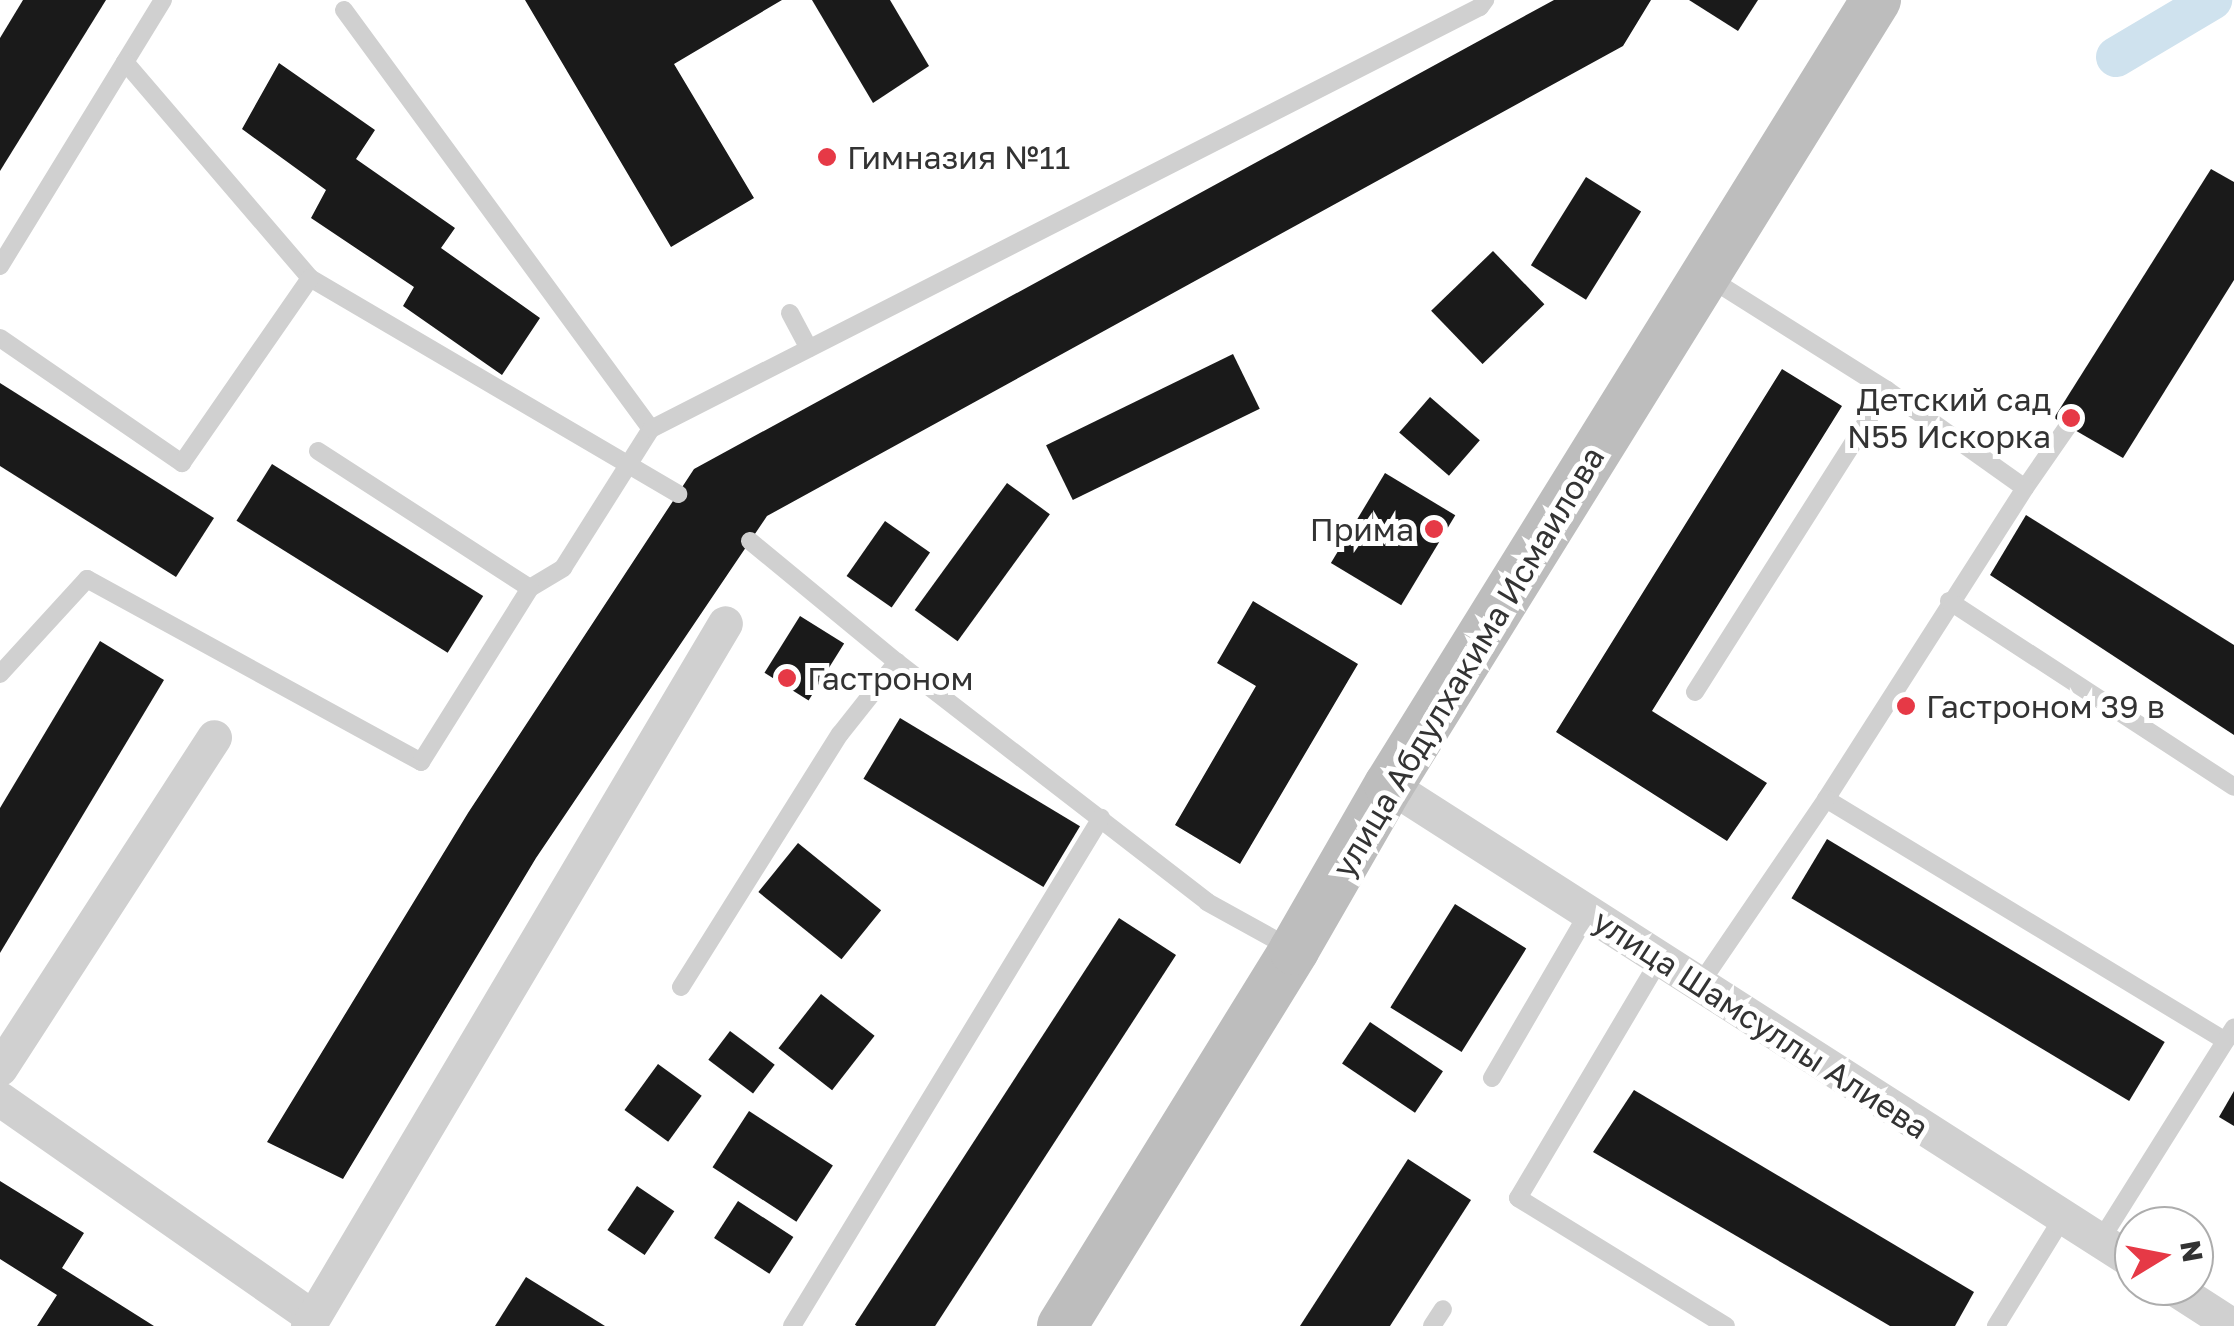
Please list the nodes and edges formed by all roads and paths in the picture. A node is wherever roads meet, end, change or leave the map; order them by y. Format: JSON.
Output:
{"nodes":[{"id":1,"x":164,"y":0,"type":"edge"},
{"id":2,"x":1485,"y":0,"type":"edge"},
{"id":3,"x":1876,"y":0,"type":"edge"},
{"id":4,"x":344,"y":10,"type":"dead end"},
{"id":5,"x":125,"y":62,"type":"junction"},
{"id":6,"x":0,"y":266,"type":"edge"},
{"id":7,"x":1706,"y":276,"type":"junction"},
{"id":8,"x":310,"y":278,"type":"junction"},
{"id":9,"x":790,"y":313,"type":"dead end"},
{"id":10,"x":0,"y":338,"type":"edge"},
{"id":11,"x":809,"y":348,"type":"junction"},
{"id":12,"x":1887,"y":390,"type":"junction"},
{"id":13,"x":2068,"y":426,"type":"dead end"},
{"id":14,"x":651,"y":429,"type":"junction"},
{"id":15,"x":318,"y":451,"type":"dead end"},
{"id":16,"x":630,"y":462,"type":"junction"},
{"id":17,"x":2025,"y":488,"type":"junction"},
{"id":18,"x":678,"y":494,"type":"dead end"},
{"id":19,"x":750,"y":541,"type":"dead end"},
{"id":20,"x":530,"y":588,"type":"junction"},
{"id":21,"x":1949,"y":601,"type":"junction"},
{"id":22,"x":724,"y":623,"type":"dead end"},
{"id":23,"x":897,"y":662,"type":"junction"},
{"id":24,"x":0,"y":674,"type":"edge"},
{"id":25,"x":1695,"y":692,"type":"dead end"},
{"id":26,"x":214,"y":737,"type":"dead end"},
{"id":27,"x":1389,"y":786,"type":"junction"},
{"id":28,"x":2234,"y":787,"type":"edge"},
{"id":29,"x":1826,"y":799,"type":"junction"},
{"id":30,"x":1101,"y":818,"type":"junction"},
{"id":31,"x":1588,"y":913,"type":"junction"},
{"id":32,"x":1294,"y":950,"type":"junction"},
{"id":33,"x":1660,"y":959,"type":"junction"},
{"id":34,"x":1700,"y":984,"type":"junction"},
{"id":35,"x":682,"y":986,"type":"dead end"},
{"id":36,"x":2230,"y":1034,"type":"edge"},
{"id":37,"x":0,"y":1068,"type":"edge"},
{"id":38,"x":1492,"y":1078,"type":"dead end"},
{"id":39,"x":0,"y":1099,"type":"edge"},
{"id":40,"x":2063,"y":1217,"type":"junction"},
{"id":41,"x":2100,"y":1241,"type":"junction"},
{"id":42,"x":2114,"y":1250,"type":"edge"},
{"id":43,"x":2199,"y":1306,"type":"edge"},
{"id":44,"x":1442,"y":1309,"type":"dead end"},
{"id":45,"x":310,"y":1321,"type":"edge"},
{"id":46,"x":2224,"y":1324,"type":"edge"},
{"id":47,"x":792,"y":1326,"type":"edge"},
{"id":48,"x":1062,"y":1326,"type":"edge"},
{"id":49,"x":1432,"y":1326,"type":"edge"},
{"id":50,"x":1726,"y":1326,"type":"edge"},
{"id":51,"x":1996,"y":1326,"type":"edge"}],
"edges":[{"from":1,"to":5,"type":"lane"},
{"from":2,"to":11,"type":"lane"},
{"from":3,"to":7,"type":"main road","name":"улица Абдулхакима Исмаилова"},
{"from":4,"to":14,"type":"lane"},
{"from":5,"to":6,"type":"lane"},
{"from":5,"to":8,"type":"lane"},
{"from":7,"to":12,"type":"lane"},
{"from":7,"to":27,"type":"main road","name":"улица Абдулхакима Исмаилова"},
{"from":8,"to":10,"type":"lane"},
{"from":8,"to":16,"type":"lane"},
{"from":9,"to":11,"type":"lane"},
{"from":11,"to":14,"type":"lane"},
{"from":12,"to":17,"type":"lane"},
{"from":12,"to":25,"type":"lane"},
{"from":13,"to":17,"type":"lane"},
{"from":14,"to":16,"type":"lane"},
{"from":15,"to":20,"type":"lane"},
{"from":16,"to":18,"type":"lane"},
{"from":16,"to":20,"type":"lane"},
{"from":17,"to":21,"type":"lane"},
{"from":19,"to":23,"type":"lane"},
{"from":20,"to":24,"type":"lane"},
{"from":21,"to":28,"type":"lane"},
{"from":21,"to":29,"type":"lane"},
{"from":22,"to":45,"type":"street"},
{"from":23,"to":30,"type":"lane"},
{"from":23,"to":35,"type":"lane"},
{"from":26,"to":37,"type":"street"},
{"from":27,"to":31,"type":"street","name":"улица Шамсуллы Алиева"},
{"from":27,"to":32,"type":"main road","name":"улица Абдулхакима Исмаилова"},
{"from":29,"to":34,"type":"lane"},
{"from":29,"to":36,"type":"lane"},
{"from":30,"to":32,"type":"lane"},
{"from":30,"to":47,"type":"lane"},
{"from":31,"to":33,"type":"street","name":"улица Шамсуллы Алиева"},
{"from":31,"to":38,"type":"lane"},
{"from":32,"to":48,"type":"main road","name":"улица Абдулхакима Исмаилова"},
{"from":33,"to":34,"type":"street","name":"улица Шамсуллы Алиева"},
{"from":33,"to":50,"type":"lane"},
{"from":34,"to":40,"type":"street","name":"улица Шамсуллы Алиева"},
{"from":36,"to":41,"type":"lane"},
{"from":39,"to":45,"type":"street"},
{"from":40,"to":41,"type":"street","name":"улица Шамсуллы Алиева"},
{"from":40,"to":51,"type":"lane"},
{"from":41,"to":42,"type":"street","name":"улица Шамсуллы Алиева"},
{"from":43,"to":46,"type":"street"},
{"from":44,"to":49,"type":"lane"}]}
